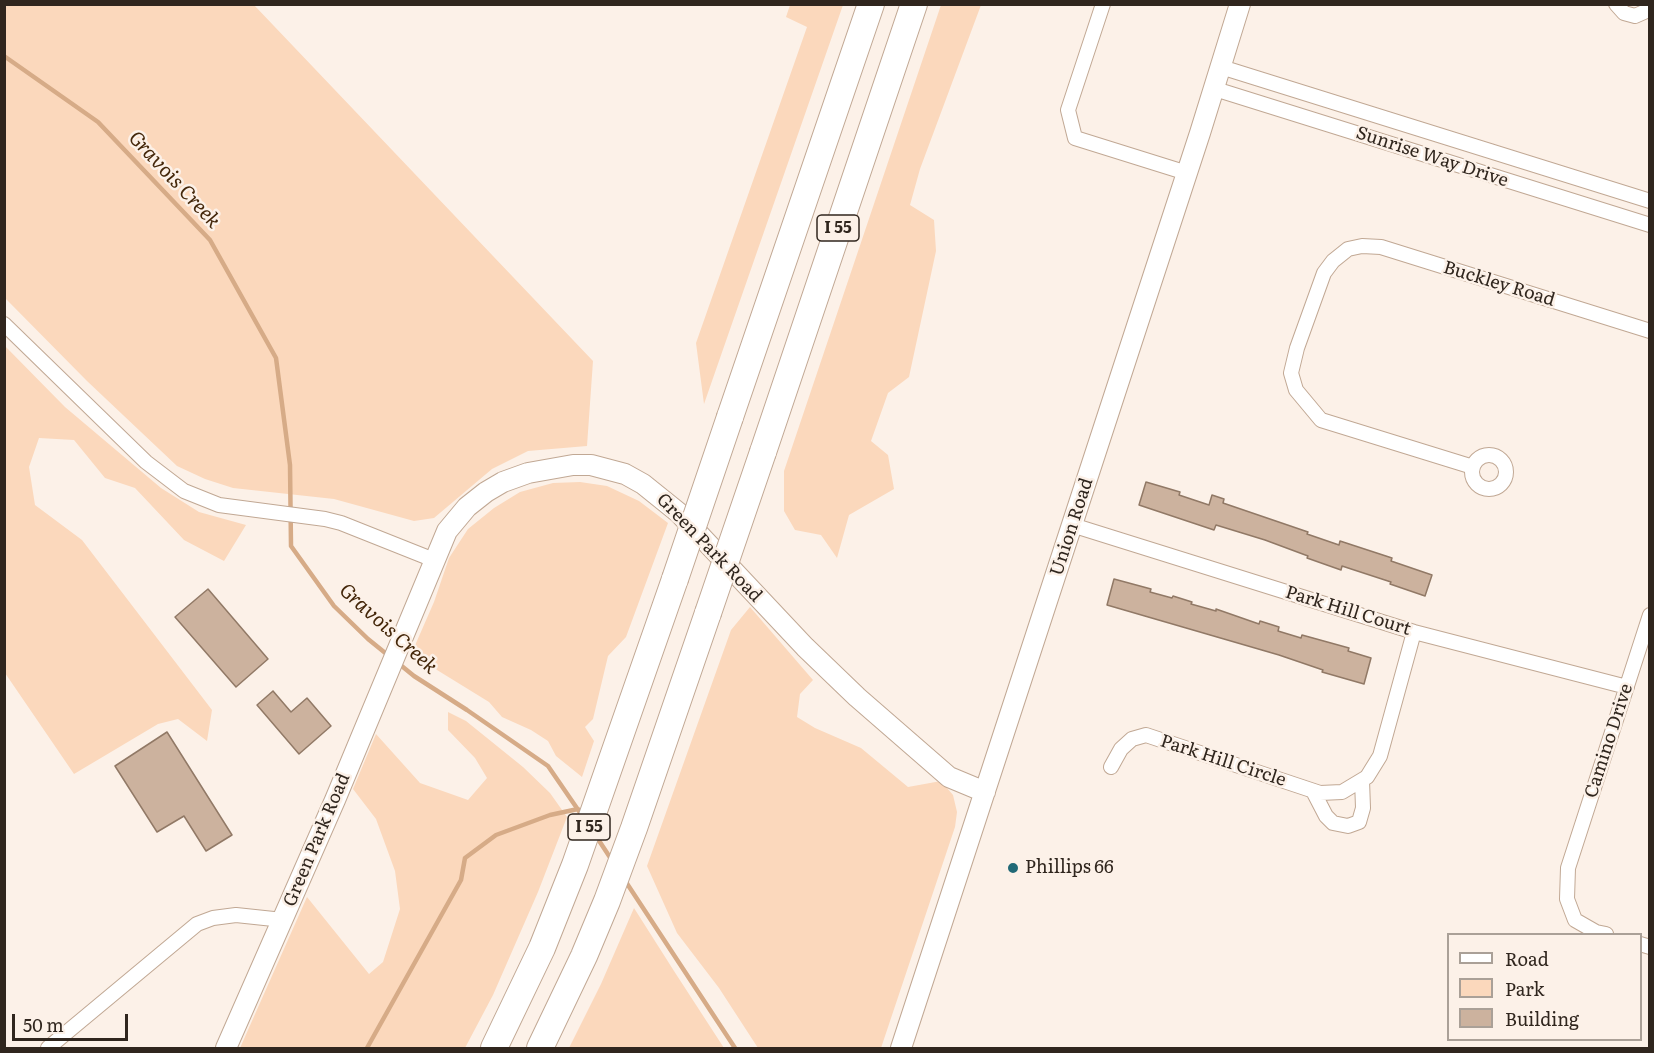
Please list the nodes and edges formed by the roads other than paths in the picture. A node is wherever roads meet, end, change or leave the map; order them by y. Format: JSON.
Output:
{"nodes":[{"id":1,"x":871,"y":4,"type":"edge"},
{"id":2,"x":914,"y":4,"type":"edge"},
{"id":3,"x":1103,"y":4,"type":"edge"},
{"id":4,"x":1240,"y":4,"type":"edge"},
{"id":5,"x":1616,"y":4,"type":"edge"},
{"id":6,"x":1650,"y":7,"type":"edge"},
{"id":7,"x":1221,"y":67,"type":"junction"},
{"id":8,"x":1215,"y":89,"type":"junction"},
{"id":9,"x":1187,"y":173,"type":"junction"},
{"id":10,"x":1650,"y":201,"type":"edge"},
{"id":11,"x":1650,"y":225,"type":"edge"},
{"id":12,"x":4,"y":324,"type":"edge"},
{"id":13,"x":1650,"y":331,"type":"edge"},
{"id":14,"x":1473,"y":467,"type":"dead end"},
{"id":15,"x":1072,"y":525,"type":"junction"},
{"id":16,"x":434,"y":560,"type":"junction"},
{"id":17,"x":1650,"y":615,"type":"edge"},
{"id":18,"x":1414,"y":632,"type":"junction"},
{"id":19,"x":1626,"y":687,"type":"junction"},
{"id":20,"x":1111,"y":767,"type":"dead end"},
{"id":21,"x":1362,"y":780,"type":"junction"},
{"id":22,"x":1313,"y":791,"type":"junction"},
{"id":23,"x":985,"y":792,"type":"junction"},
{"id":24,"x":283,"y":920,"type":"junction"},
{"id":25,"x":1601,"y":933,"type":"edge"},
{"id":26,"x":48,"y":1048,"type":"edge"},
{"id":27,"x":226,"y":1048,"type":"edge"},
{"id":28,"x":494,"y":1048,"type":"edge"},
{"id":29,"x":540,"y":1048,"type":"edge"},
{"id":30,"x":901,"y":1048,"type":"edge"}],
"edges":[{"from":1,"to":28,"type":"highway","number":"I 55","bridge":true},
{"from":2,"to":29,"type":"highway","number":"I 55","bridge":true},
{"from":3,"to":9,"type":"street"},
{"from":4,"to":7,"type":"street","name":"Union Road"},
{"from":5,"to":6,"type":"street"},
{"from":7,"to":8,"type":"street","name":"Union Road"},
{"from":7,"to":10,"type":"street","name":"Sunrise Way Drive"},
{"from":8,"to":9,"type":"street","name":"Union Road"},
{"from":8,"to":11,"type":"street","name":"Sunrise Way Drive"},
{"from":9,"to":15,"type":"street","name":"Union Road"},
{"from":12,"to":16,"type":"street"},
{"from":13,"to":14,"type":"street","name":"Buckley Road"},
{"from":15,"to":18,"type":"street","name":"Park Hill Court"},
{"from":15,"to":23,"type":"street","name":"Union Road"},
{"from":16,"to":23,"type":"street","name":"Green Park Road"},
{"from":16,"to":24,"type":"street","name":"Green Park Road"},
{"from":17,"to":19,"type":"street","name":"Camino Drive"},
{"from":18,"to":19,"type":"street","name":"Park Hill Court"},
{"from":18,"to":21,"type":"street","name":"Park Hill Circle"},
{"from":19,"to":25,"type":"street","name":"Camino Drive"},
{"from":20,"to":22,"type":"street","name":"Park Hill Circle"},
{"from":21,"to":22,"type":"street","name":"Park Hill Circle"},
{"from":21,"to":22,"type":"street"},
{"from":23,"to":30,"type":"street","name":"Union Road"},
{"from":24,"to":26,"type":"street"},
{"from":24,"to":27,"type":"street","name":"Green Park Road"}]}
